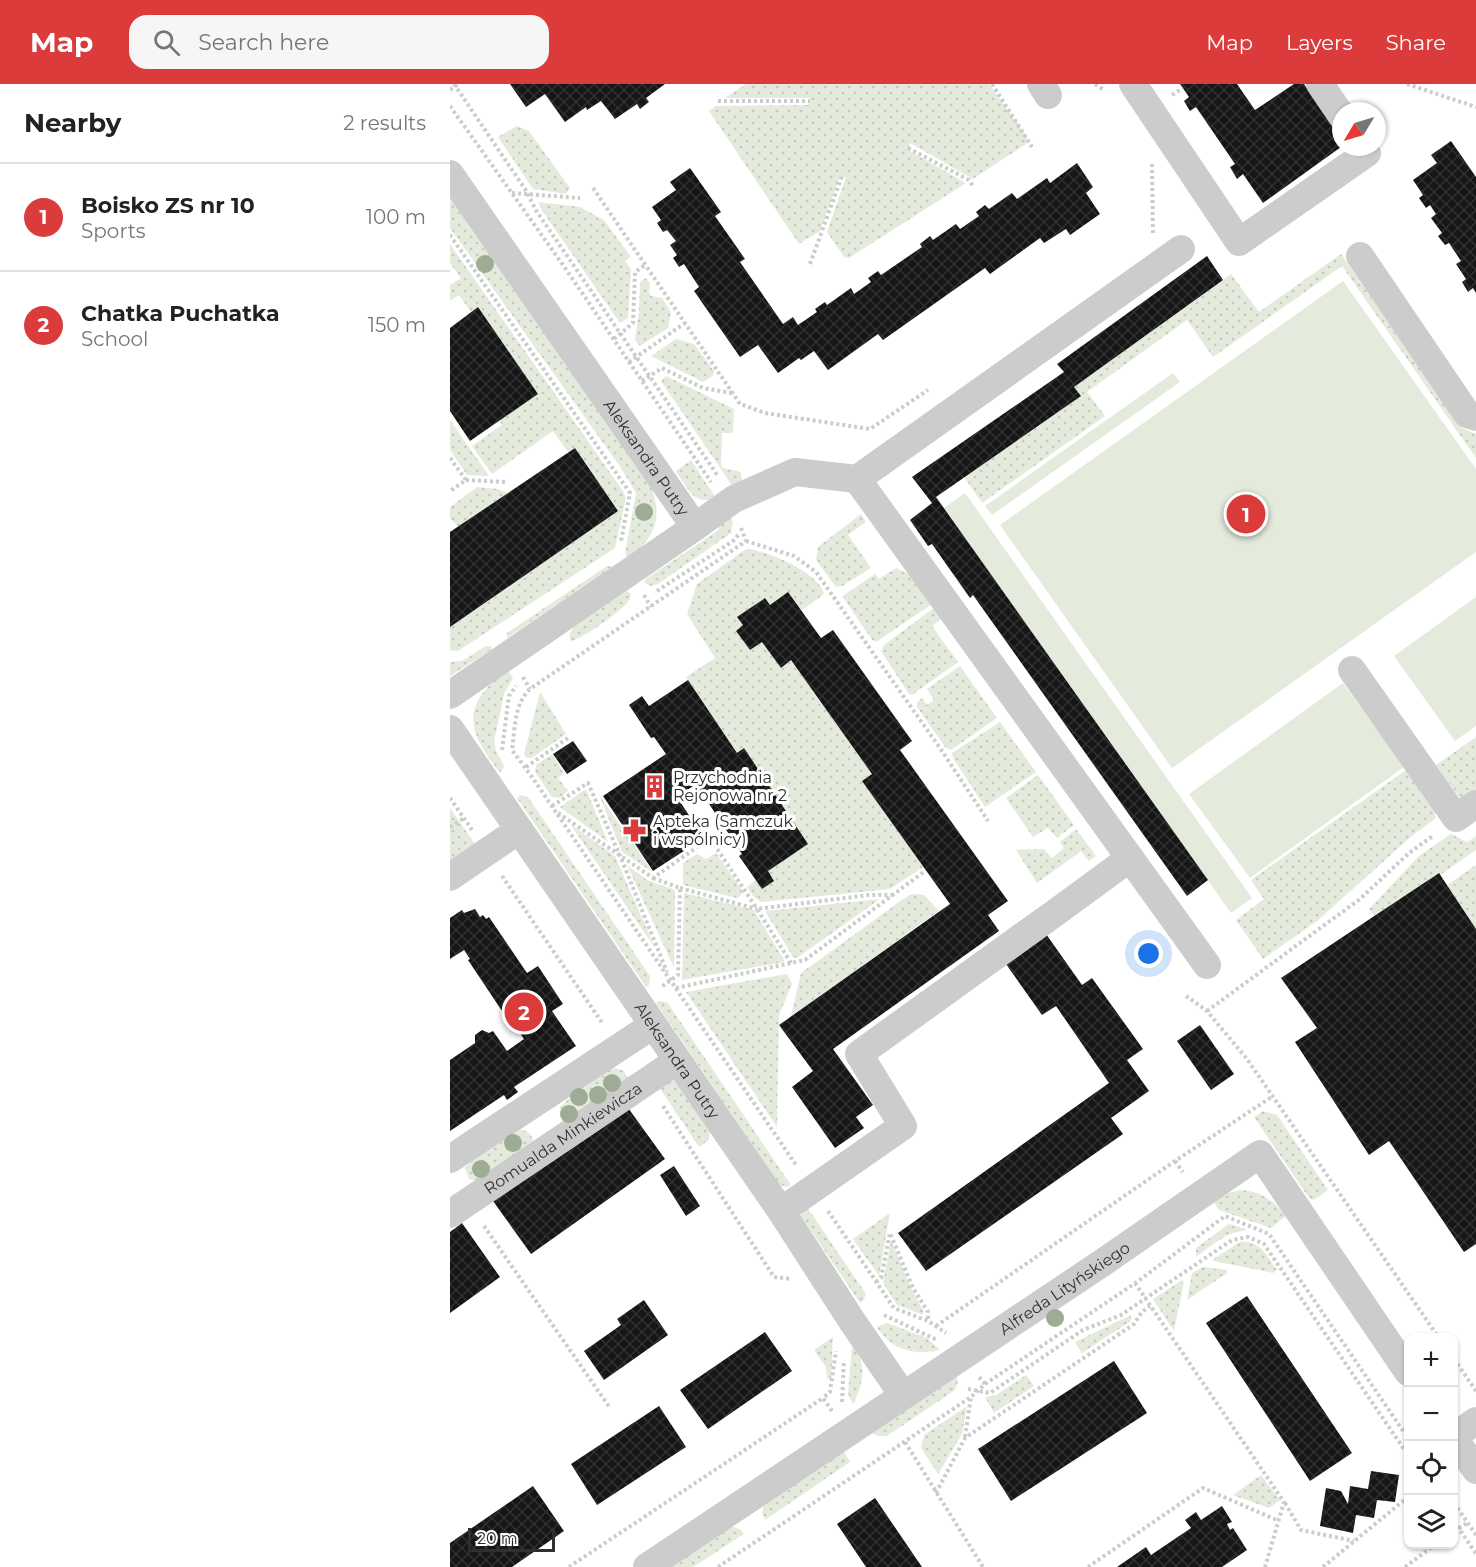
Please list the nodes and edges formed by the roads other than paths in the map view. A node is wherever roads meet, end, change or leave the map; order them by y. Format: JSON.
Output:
{"nodes":[{"id":1,"x":1133,"y":84,"type":"edge"},
{"id":2,"x":1320,"y":84,"type":"edge"},
{"id":3,"x":1332,"y":102,"type":"edge"},
{"id":4,"x":1363,"y":156,"type":"edge"},
{"id":5,"x":450,"y":174,"type":"edge"},
{"id":6,"x":1172,"y":241,"type":"road end"},
{"id":7,"x":1360,"y":256,"type":"dead end"},
{"id":8,"x":1476,"y":417,"type":"edge"},
{"id":9,"x":857,"y":479,"type":"junction"},
{"id":10,"x":695,"y":527,"type":"junction"},
{"id":11,"x":1352,"y":670,"type":"dead end"},
{"id":12,"x":450,"y":695,"type":"edge"},
{"id":13,"x":450,"y":729,"type":"edge"},
{"id":14,"x":1466,"y":811,"type":"edge"},
{"id":15,"x":519,"y":830,"type":"junction"},
{"id":16,"x":1130,"y":858,"type":"junction"},
{"id":17,"x":450,"y":878,"type":"edge"},
{"id":18,"x":1206,"y":965,"type":"dead end"},
{"id":19,"x":653,"y":1025,"type":"junction"},
{"id":20,"x":677,"y":1061,"type":"junction"},
{"id":21,"x":450,"y":1159,"type":"edge"},
{"id":22,"x":459,"y":1208,"type":"edge"},
{"id":23,"x":781,"y":1211,"type":"junction"},
{"id":24,"x":1404,"y":1366,"type":"edge"},
{"id":25,"x":903,"y":1395,"type":"junction"},
{"id":26,"x":1476,"y":1421,"type":"edge"},
{"id":27,"x":1458,"y":1434,"type":"edge"},
{"id":28,"x":1457,"y":1441,"type":"edge"},
{"id":29,"x":1476,"y":1470,"type":"edge"},
{"id":30,"x":647,"y":1567,"type":"edge"}],
"edges":[{"from":1,"to":4,"type":"street"},
{"from":2,"to":3,"type":"street"},
{"from":5,"to":10,"type":"street","name":"Aleksandra Putry"},
{"from":6,"to":9,"type":"street"},
{"from":7,"to":8,"type":"street"},
{"from":9,"to":10,"type":"street"},
{"from":9,"to":16,"type":"street"},
{"from":10,"to":12,"type":"street","name":"Aleksandra Putry"},
{"from":11,"to":14,"type":"street"},
{"from":13,"to":15,"type":"street","name":"Aleksandra Putry"},
{"from":15,"to":17,"type":"street"},
{"from":15,"to":19,"type":"street","name":"Aleksandra Putry"},
{"from":16,"to":18,"type":"street"},
{"from":16,"to":23,"type":"street"},
{"from":19,"to":20,"type":"street","name":"Aleksandra Putry"},
{"from":19,"to":21,"type":"street"},
{"from":20,"to":22,"type":"street","name":"Romualda Minkiewicza"},
{"from":20,"to":23,"type":"street","name":"Aleksandra Putry"},
{"from":23,"to":25,"type":"street","name":"Aleksandra Putry"},
{"from":24,"to":25,"type":"street","name":"Alfreda Lityńskiego"},
{"from":25,"to":30,"type":"street","name":"Alfreda Lityńskiego"},
{"from":26,"to":27,"type":"street"},
{"from":28,"to":29,"type":"street"}]}
